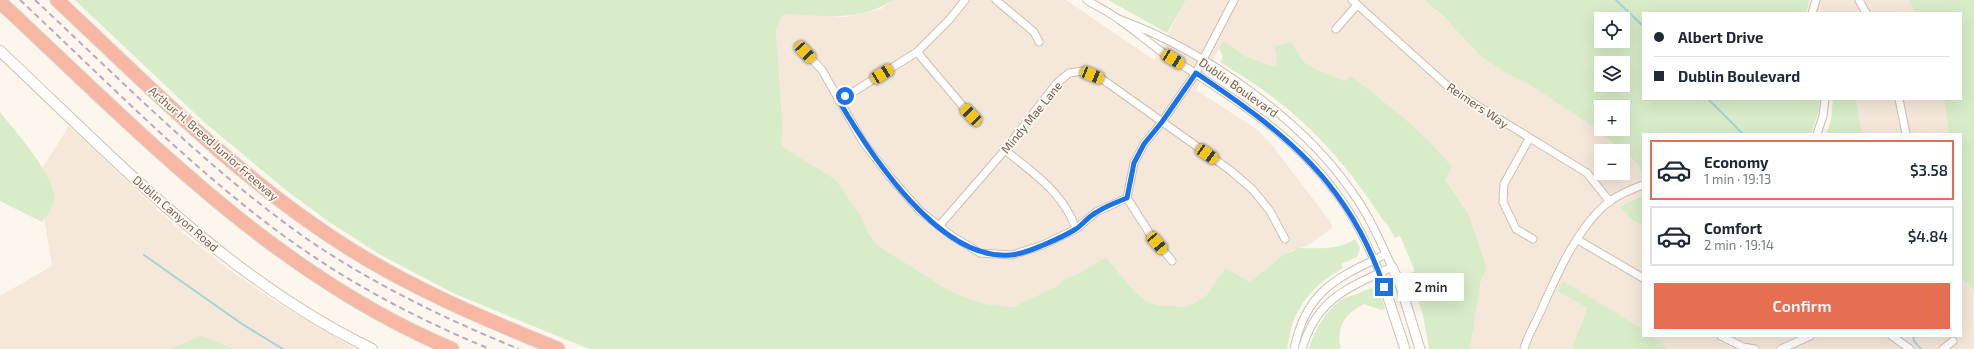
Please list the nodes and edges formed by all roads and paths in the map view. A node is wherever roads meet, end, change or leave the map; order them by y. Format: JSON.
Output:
{"nodes":[{"id":1,"x":57,"y":0,"type":"edge"},
{"id":2,"x":965,"y":0,"type":"edge"},
{"id":3,"x":996,"y":0,"type":"edge"},
{"id":4,"x":1087,"y":0,"type":"edge"},
{"id":5,"x":1234,"y":0,"type":"edge"},
{"id":6,"x":1816,"y":0,"type":"edge"},
{"id":7,"x":1859,"y":0,"type":"edge"},
{"id":8,"x":0,"y":2,"type":"edge"},
{"id":9,"x":1354,"y":3,"type":"edge"},
{"id":10,"x":1812,"y":12,"type":"edge"},
{"id":11,"x":1865,"y":12,"type":"edge"},
{"id":12,"x":1121,"y":20,"type":"junction"},
{"id":13,"x":1336,"y":29,"type":"dead end"},
{"id":14,"x":1040,"y":42,"type":"dead end"},
{"id":15,"x":0,"y":51,"type":"edge"},
{"id":16,"x":805,"y":52,"type":"dead end"},
{"id":17,"x":917,"y":52,"type":"junction"},
{"id":18,"x":1203,"y":60,"type":"junction"},
{"id":19,"x":1196,"y":73,"type":"junction"},
{"id":20,"x":1825,"y":100,"type":"edge"},
{"id":21,"x":1899,"y":100,"type":"edge"},
{"id":22,"x":839,"y":101,"type":"junction"},
{"id":23,"x":1162,"y":122,"type":"junction"},
{"id":24,"x":977,"y":123,"type":"dead end"},
{"id":25,"x":1817,"y":133,"type":"edge"},
{"id":26,"x":1906,"y":133,"type":"edge"},
{"id":27,"x":1529,"y":139,"type":"junction"},
{"id":28,"x":1005,"y":150,"type":"junction"},
{"id":29,"x":1642,"y":185,"type":"edge"},
{"id":30,"x":1127,"y":198,"type":"junction"},
{"id":31,"x":1610,"y":202,"type":"junction"},
{"id":32,"x":939,"y":226,"type":"junction"},
{"id":33,"x":1076,"y":229,"type":"junction"},
{"id":34,"x":1285,"y":239,"type":"dead end"},
{"id":35,"x":1533,"y":239,"type":"dead end"},
{"id":36,"x":1578,"y":240,"type":"junction"},
{"id":37,"x":1386,"y":254,"type":"junction"},
{"id":38,"x":1374,"y":260,"type":"junction"},
{"id":39,"x":1172,"y":261,"type":"dead end"},
{"id":40,"x":1392,"y":267,"type":"junction"},
{"id":41,"x":1380,"y":273,"type":"junction"},
{"id":42,"x":1642,"y":277,"type":"edge"},
{"id":43,"x":1723,"y":337,"type":"edge"},
{"id":44,"x":1808,"y":337,"type":"edge"},
{"id":45,"x":1893,"y":337,"type":"edge"},
{"id":46,"x":1954,"y":341,"type":"dead end"},
{"id":47,"x":372,"y":349,"type":"edge"},
{"id":48,"x":452,"y":349,"type":"edge"},
{"id":49,"x":558,"y":349,"type":"edge"},
{"id":50,"x":1294,"y":349,"type":"edge"},
{"id":51,"x":1302,"y":349,"type":"edge"},
{"id":52,"x":1405,"y":349,"type":"edge"},
{"id":53,"x":1420,"y":349,"type":"edge"},
{"id":54,"x":1524,"y":349,"type":"edge"},
{"id":55,"x":1755,"y":349,"type":"edge"},
{"id":56,"x":1781,"y":349,"type":"edge"},
{"id":57,"x":1910,"y":349,"type":"edge"},
{"id":58,"x":1943,"y":349,"type":"edge"}],
"edges":[{"from":1,"to":49,"type":"highway","name":"Arthur H. Breed Junior Freeway"},
{"from":2,"to":17,"type":"street"},
{"from":3,"to":14,"type":"street"},
{"from":4,"to":12,"type":"street","name":"Dublin Boulevard"},
{"from":5,"to":18,"type":"street"},
{"from":6,"to":10,"type":"street"},
{"from":7,"to":11,"type":"street"},
{"from":8,"to":48,"type":"highway"},
{"from":9,"to":13,"type":"street"},
{"from":9,"to":27,"type":"street","name":"Reimers Way"},
{"from":12,"to":18,"type":"street","name":"Dublin Boulevard"},
{"from":12,"to":19,"type":"street","name":"Dublin Boulevard"},
{"from":15,"to":47,"type":"main road","name":"Dublin Canyon Road"},
{"from":16,"to":22,"type":"street"},
{"from":17,"to":22,"type":"street"},
{"from":17,"to":24,"type":"street"},
{"from":18,"to":19,"type":"street"},
{"from":18,"to":37,"type":"street","name":"Dublin Boulevard"},
{"from":19,"to":23,"type":"street"},
{"from":19,"to":38,"type":"street","name":"Dublin Boulevard"},
{"from":20,"to":25,"type":"street"},
{"from":21,"to":26,"type":"street"},
{"from":22,"to":32,"type":"street"},
{"from":23,"to":28,"type":"street","name":"Mindy Mae Lane"},
{"from":23,"to":30,"type":"street"},
{"from":23,"to":34,"type":"street","name":"Mindy Mae Lane"},
{"from":27,"to":31,"type":"street","name":"Reimers Way"},
{"from":27,"to":35,"type":"street"},
{"from":28,"to":32,"type":"street","name":"Mindy Mae Lane"},
{"from":28,"to":33,"type":"street"},
{"from":29,"to":31,"type":"street"},
{"from":30,"to":33,"type":"street"},
{"from":30,"to":39,"type":"street"},
{"from":31,"to":36,"type":"street"},
{"from":32,"to":33,"type":"street"},
{"from":36,"to":42,"type":"street"},
{"from":36,"to":54,"type":"street"},
{"from":37,"to":38,"type":"street"},
{"from":37,"to":40,"type":"street","name":"Dublin Boulevard"},
{"from":38,"to":41,"type":"street","name":"Dublin Boulevard"},
{"from":38,"to":50,"type":"street"},
{"from":40,"to":41,"type":"street"},
{"from":40,"to":53,"type":"street","name":"Dublin Boulevard"},
{"from":41,"to":51,"type":"street"},
{"from":41,"to":52,"type":"street","name":"Dublin Boulevard"},
{"from":43,"to":55,"type":"street"},
{"from":44,"to":56,"type":"street"},
{"from":45,"to":57,"type":"street"},
{"from":46,"to":58,"type":"street"}]}
